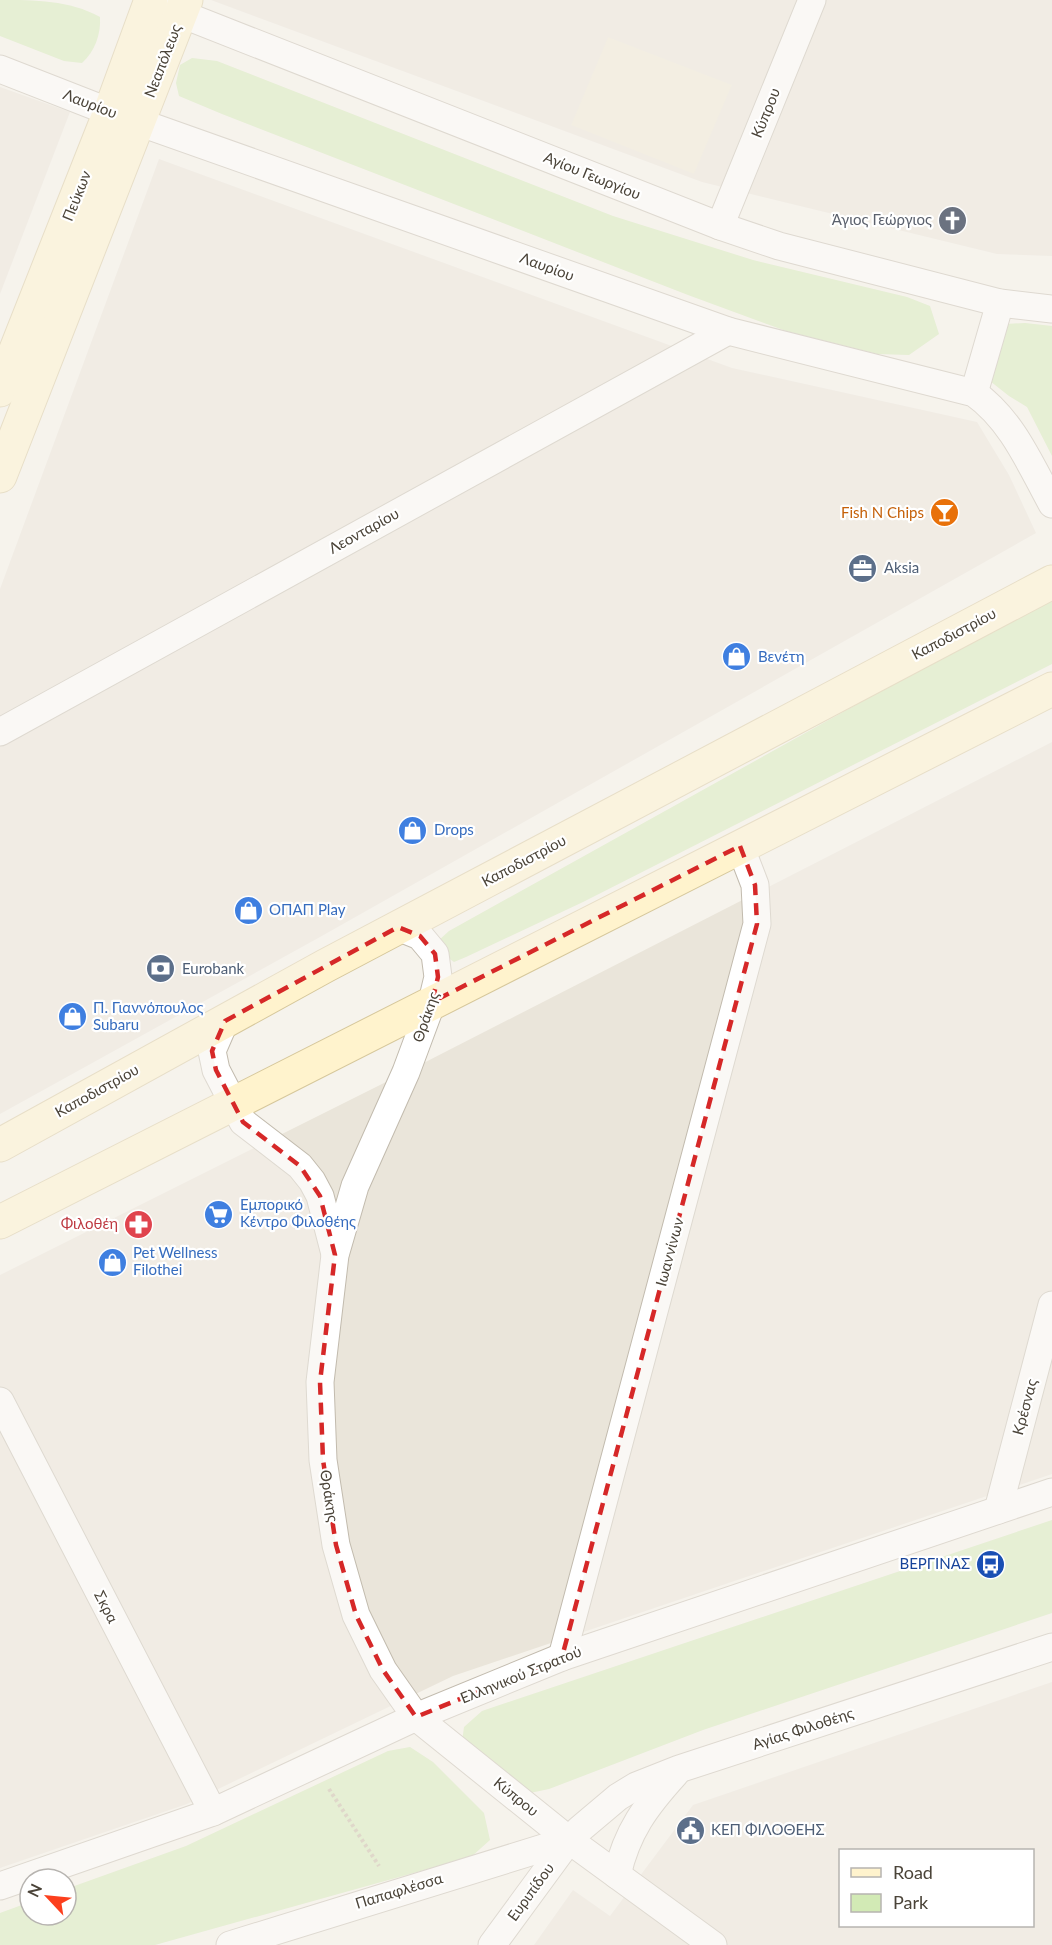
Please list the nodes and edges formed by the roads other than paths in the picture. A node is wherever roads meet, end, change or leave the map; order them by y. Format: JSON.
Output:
{"nodes":[{"id":1,"x":812,"y":0,"type":"edge"},
{"id":2,"x":149,"y":1,"type":"edge"},
{"id":3,"x":183,"y":7,"type":"edge"},
{"id":4,"x":0,"y":69,"type":"edge"},
{"id":5,"x":125,"y":117,"type":"junction"},
{"id":6,"x":720,"y":226,"type":"junction"},
{"id":7,"x":1000,"y":303,"type":"junction"},
{"id":8,"x":1052,"y":309,"type":"edge"},
{"id":9,"x":728,"y":331,"type":"junction"},
{"id":10,"x":0,"y":390,"type":"edge"},
{"id":11,"x":974,"y":393,"type":"junction"},
{"id":12,"x":0,"y":476,"type":"edge"},
{"id":13,"x":1052,"y":504,"type":"edge"},
{"id":14,"x":1052,"y":582,"type":"edge"},
{"id":15,"x":1052,"y":689,"type":"edge"},
{"id":16,"x":0,"y":732,"type":"edge"},
{"id":17,"x":740,"y":846,"type":"junction"},
{"id":18,"x":398,"y":927,"type":"junction"},
{"id":19,"x":432,"y":1002,"type":"junction"},
{"id":20,"x":225,"y":1021,"type":"junction"},
{"id":21,"x":232,"y":1104,"type":"junction"},
{"id":22,"x":0,"y":1145,"type":"edge"},
{"id":23,"x":0,"y":1222,"type":"edge"},
{"id":24,"x":335,"y":1255,"type":"junction"},
{"id":25,"x":1052,"y":1305,"type":"edge"},
{"id":26,"x":0,"y":1401,"type":"edge"},
{"id":27,"x":1052,"y":1492,"type":"edge"},
{"id":28,"x":998,"y":1510,"type":"junction"},
{"id":29,"x":1052,"y":1647,"type":"edge"},
{"id":30,"x":562,"y":1658,"type":"junction"},
{"id":31,"x":416,"y":1717,"type":"junction"},
{"id":32,"x":679,"y":1769,"type":"junction"},
{"id":33,"x":213,"y":1812,"type":"junction"},
{"id":34,"x":569,"y":1840,"type":"junction"},
{"id":35,"x":617,"y":1875,"type":"junction"},
{"id":36,"x":0,"y":1886,"type":"edge"},
{"id":37,"x":230,"y":1945,"type":"edge"},
{"id":38,"x":492,"y":1945,"type":"edge"},
{"id":39,"x":713,"y":1945,"type":"edge"}],
"edges":[{"from":1,"to":6,"type":"street","name":"Κύπρου"},
{"from":2,"to":3,"type":"street","name":"Αγίου Γεωργίου"},
{"from":2,"to":5,"type":"main road","name":"Πεύκων"},
{"from":3,"to":5,"type":"main road","name":"Νεαπόλεως"},
{"from":3,"to":6,"type":"street","name":"Αγίου Γεωργίου"},
{"from":4,"to":5,"type":"street","name":"Λαυρίου"},
{"from":5,"to":9,"type":"street","name":"Λαυρίου"},
{"from":5,"to":10,"type":"main road","name":"Πεύκων"},
{"from":5,"to":12,"type":"main road","name":"Πεύκων"},
{"from":6,"to":7,"type":"street","name":"Αγίου Γεωργίου"},
{"from":7,"to":8,"type":"street","name":"Αγίου Γεωργίου"},
{"from":7,"to":11,"type":"street"},
{"from":9,"to":11,"type":"street","name":"Λαυρίου"},
{"from":9,"to":16,"type":"street","name":"Λεονταρίου"},
{"from":11,"to":13,"type":"street","name":"Λαυρίου"},
{"from":14,"to":18,"type":"main road","name":"Καποδιστρίου"},
{"from":15,"to":17,"type":"main road"},
{"from":17,"to":19,"type":"main road"},
{"from":17,"to":30,"type":"street","name":"Ιωαννίνων"},
{"from":18,"to":19,"type":"street","name":"Θράκης"},
{"from":18,"to":20,"type":"main road","name":"Καποδιστρίου"},
{"from":19,"to":21,"type":"main road"},
{"from":19,"to":24,"type":"street","name":"Θράκης"},
{"from":20,"to":21,"type":"street","name":"Θράκης"},
{"from":20,"to":22,"type":"main road","name":"Καποδιστρίου"},
{"from":21,"to":23,"type":"main road"},
{"from":21,"to":24,"type":"street","name":"Θράκης"},
{"from":24,"to":31,"type":"street","name":"Θράκης"},
{"from":25,"to":28,"type":"street","name":"Κρέσνας"},
{"from":26,"to":33,"type":"street","name":"Σκρα"},
{"from":27,"to":28,"type":"street","name":"Ελληνικού Στρατού"},
{"from":28,"to":30,"type":"street","name":"Ελληνικού Στρατού"},
{"from":29,"to":32,"type":"street","name":"Αγίας Φιλοθέης"},
{"from":30,"to":31,"type":"street","name":"Ελληνικού Στρατού"},
{"from":31,"to":33,"type":"street","name":"Ελληνικού Στρατού"},
{"from":31,"to":34,"type":"street","name":"Κύπρου"},
{"from":32,"to":34,"type":"street","name":"Αγίας Φιλοθέης"},
{"from":32,"to":35,"type":"street"},
{"from":33,"to":36,"type":"street","name":"Ελληνικού Στρατού"},
{"from":34,"to":35,"type":"street","name":"Κύπρου"},
{"from":34,"to":37,"type":"street","name":"Παπαφλέσσα"},
{"from":34,"to":38,"type":"street","name":"Ευριπίδου"},
{"from":35,"to":39,"type":"street","name":"Κύπρου"}]}
